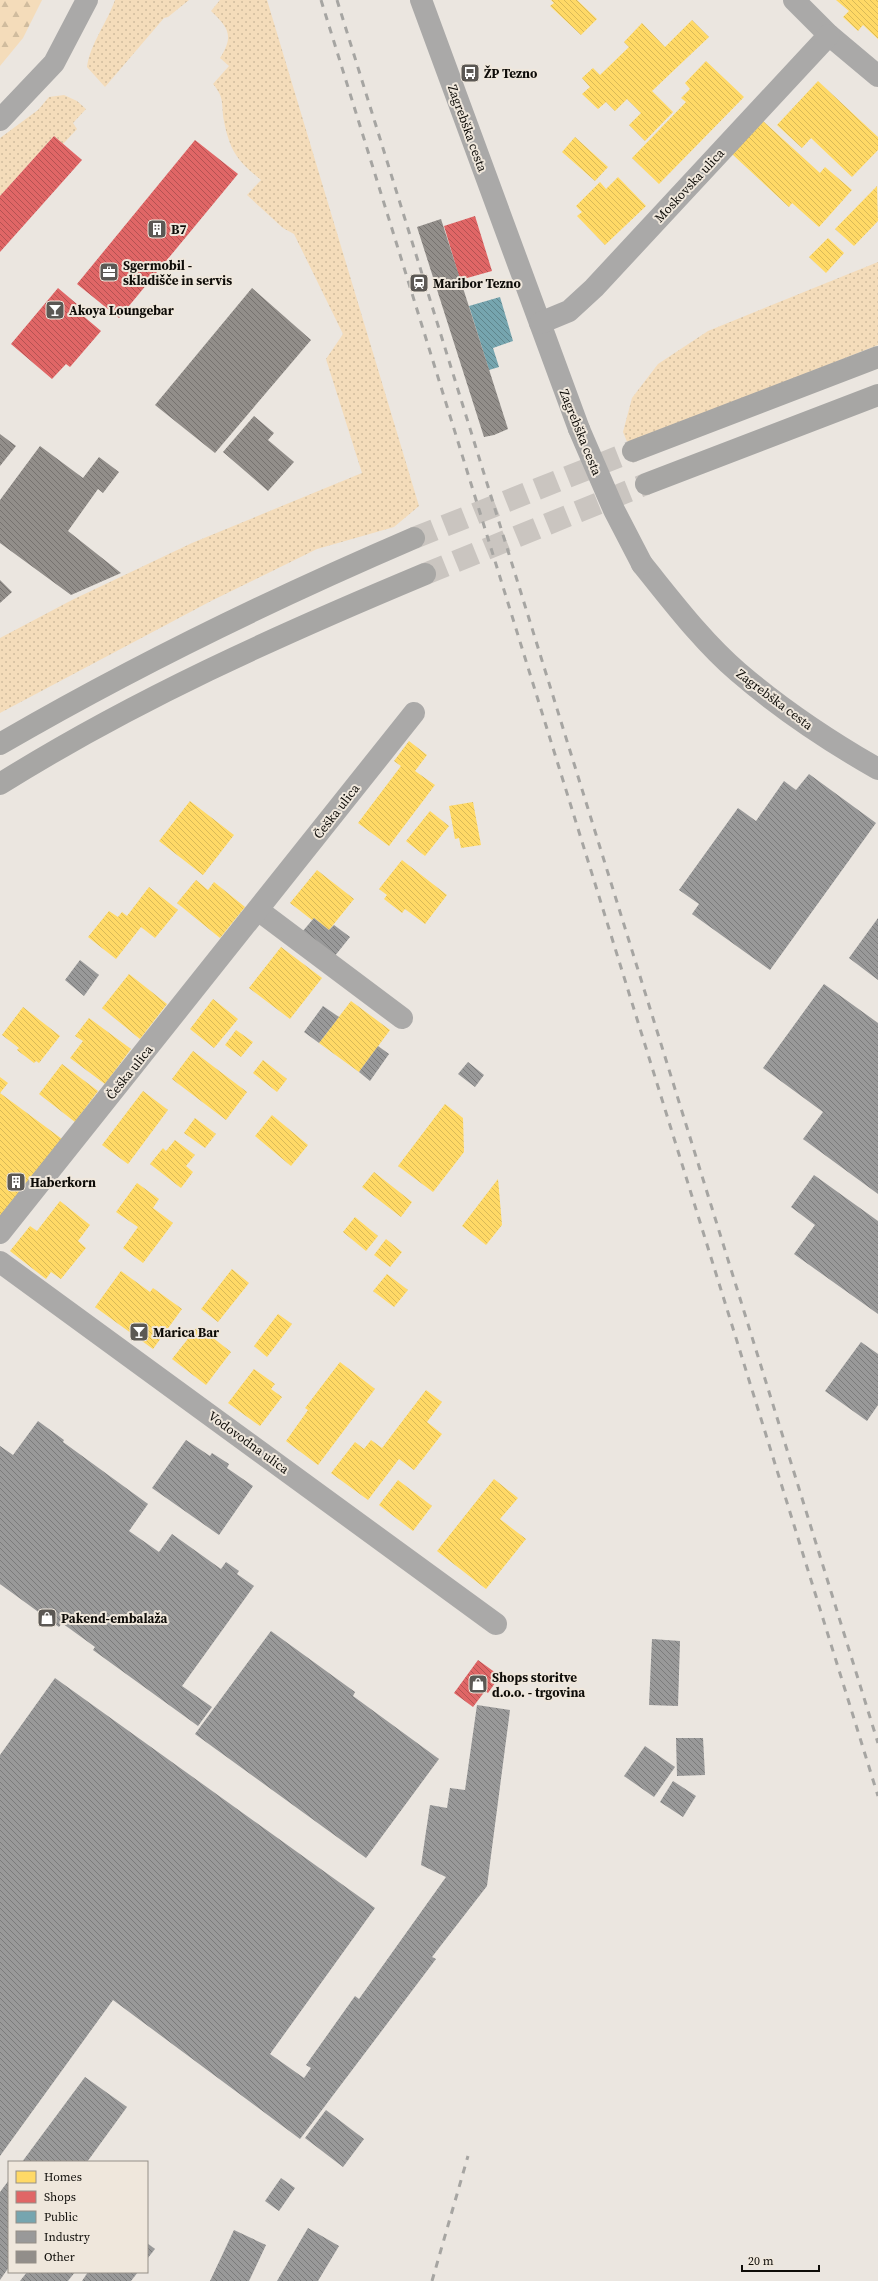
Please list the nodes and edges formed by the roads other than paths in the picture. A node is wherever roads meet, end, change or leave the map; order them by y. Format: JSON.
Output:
{"nodes":[{"id":1,"x":87,"y":0,"type":"edge"},
{"id":2,"x":421,"y":0,"type":"edge"},
{"id":3,"x":794,"y":0,"type":"edge"},
{"id":4,"x":829,"y":35,"type":"junction"},
{"id":5,"x":878,"y":76,"type":"edge"},
{"id":6,"x":0,"y":120,"type":"edge"},
{"id":7,"x":540,"y":323,"type":"junction"},
{"id":8,"x":878,"y":357,"type":"edge"},
{"id":9,"x":878,"y":395,"type":"edge"},
{"id":10,"x":632,"y":451,"type":"tunnel mouth"},
{"id":11,"x":646,"y":484,"type":"tunnel mouth"},
{"id":12,"x":414,"y":538,"type":"tunnel mouth"},
{"id":13,"x":425,"y":574,"type":"tunnel mouth"},
{"id":14,"x":414,"y":713,"type":"dead end"},
{"id":15,"x":0,"y":744,"type":"edge"},
{"id":16,"x":878,"y":768,"type":"edge"},
{"id":17,"x":0,"y":784,"type":"edge"},
{"id":18,"x":258,"y":910,"type":"junction"},
{"id":19,"x":402,"y":1018,"type":"dead end"},
{"id":20,"x":0,"y":1234,"type":"edge"},
{"id":21,"x":0,"y":1262,"type":"edge"},
{"id":22,"x":496,"y":1624,"type":"dead end"}],
"edges":[{"from":1,"to":6,"type":"street"},
{"from":2,"to":7,"type":"street","name":"Zagrebška cesta"},
{"from":3,"to":4,"type":"street"},
{"from":4,"to":5,"type":"street"},
{"from":4,"to":7,"type":"street","name":"Moskovska ulica"},
{"from":7,"to":16,"type":"street","name":"Zagrebška cesta","bridge":true},
{"from":8,"to":10,"type":"highway"},
{"from":9,"to":11,"type":"highway"},
{"from":12,"to":15,"type":"highway"},
{"from":13,"to":17,"type":"highway"},
{"from":14,"to":18,"type":"street","name":"Češka ulica"},
{"from":18,"to":19,"type":"street"},
{"from":18,"to":20,"type":"street","name":"Češka ulica"},
{"from":21,"to":22,"type":"street","name":"Vodovodna ulica"}]}
